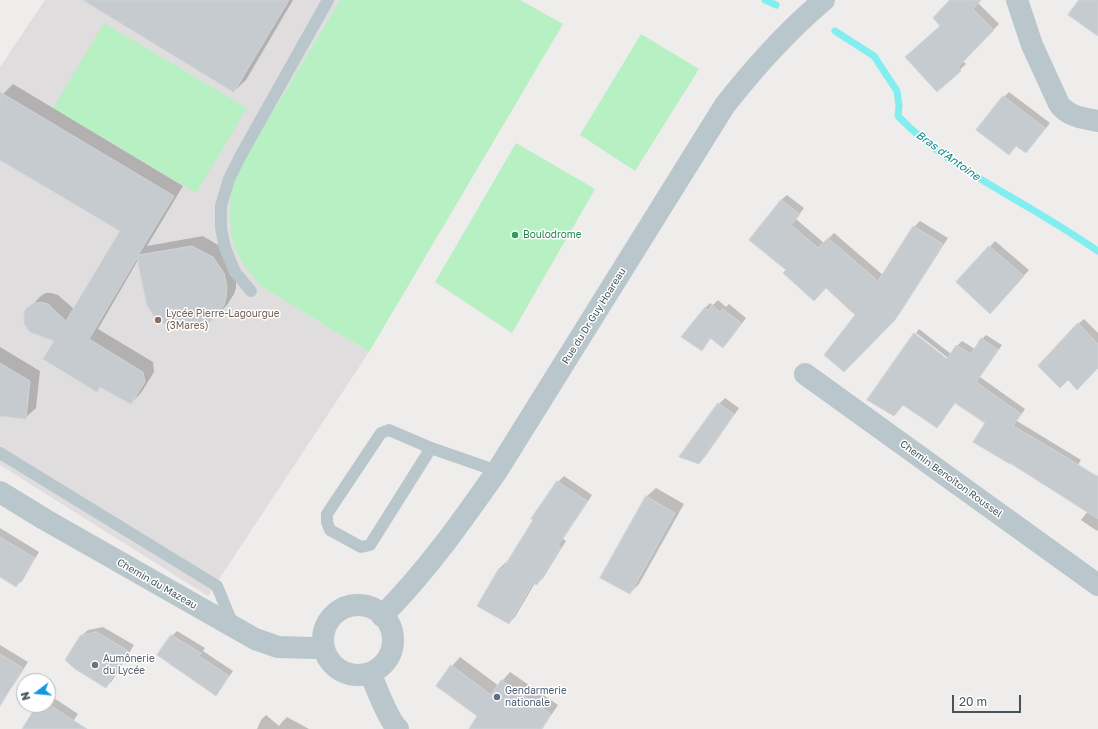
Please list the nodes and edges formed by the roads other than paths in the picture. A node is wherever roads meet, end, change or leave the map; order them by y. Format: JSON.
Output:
{"nodes":[{"id":1,"x":328,"y":0,"type":"edge"},
{"id":2,"x":824,"y":0,"type":"edge"},
{"id":3,"x":1017,"y":0,"type":"edge"},
{"id":4,"x":808,"y":8,"type":"edge"},
{"id":5,"x":1098,"y":122,"type":"edge"},
{"id":6,"x":251,"y":291,"type":"dead end"},
{"id":7,"x":805,"y":374,"type":"dead end"},
{"id":8,"x":431,"y":448,"type":"junction"},
{"id":9,"x":0,"y":453,"type":"edge"},
{"id":10,"x":497,"y":471,"type":"junction"},
{"id":11,"x":0,"y":492,"type":"edge"},
{"id":12,"x":1098,"y":584,"type":"edge"},
{"id":13,"x":382,"y":616,"type":"junction"},
{"id":14,"x":234,"y":627,"type":"junction"},
{"id":15,"x":323,"y":646,"type":"junction"},
{"id":16,"x":370,"y":673,"type":"junction"},
{"id":17,"x":398,"y":729,"type":"edge"}],
"edges":[{"from":1,"to":6,"type":"lane"},
{"from":2,"to":4,"type":"street","name":"Rue du Dr Guy Hoareau"},
{"from":3,"to":5,"type":"street"},
{"from":4,"to":10,"type":"street","name":"Rue du Dr Guy Hoareau"},
{"from":7,"to":12,"type":"street","name":"Chemin Benoîton Roussel"},
{"from":8,"to":8,"type":"lane"},
{"from":8,"to":10,"type":"lane"},
{"from":9,"to":14,"type":"lane"},
{"from":10,"to":13,"type":"street","name":"Rue du Dr Guy Hoareau"},
{"from":11,"to":14,"type":"street","name":"Chemin du Mazeau"},
{"from":13,"to":15,"type":"street"},
{"from":13,"to":16,"type":"street"},
{"from":14,"to":15,"type":"street","name":"Chemin du Mazeau"},
{"from":15,"to":16,"type":"street"},
{"from":16,"to":17,"type":"street"}]}
